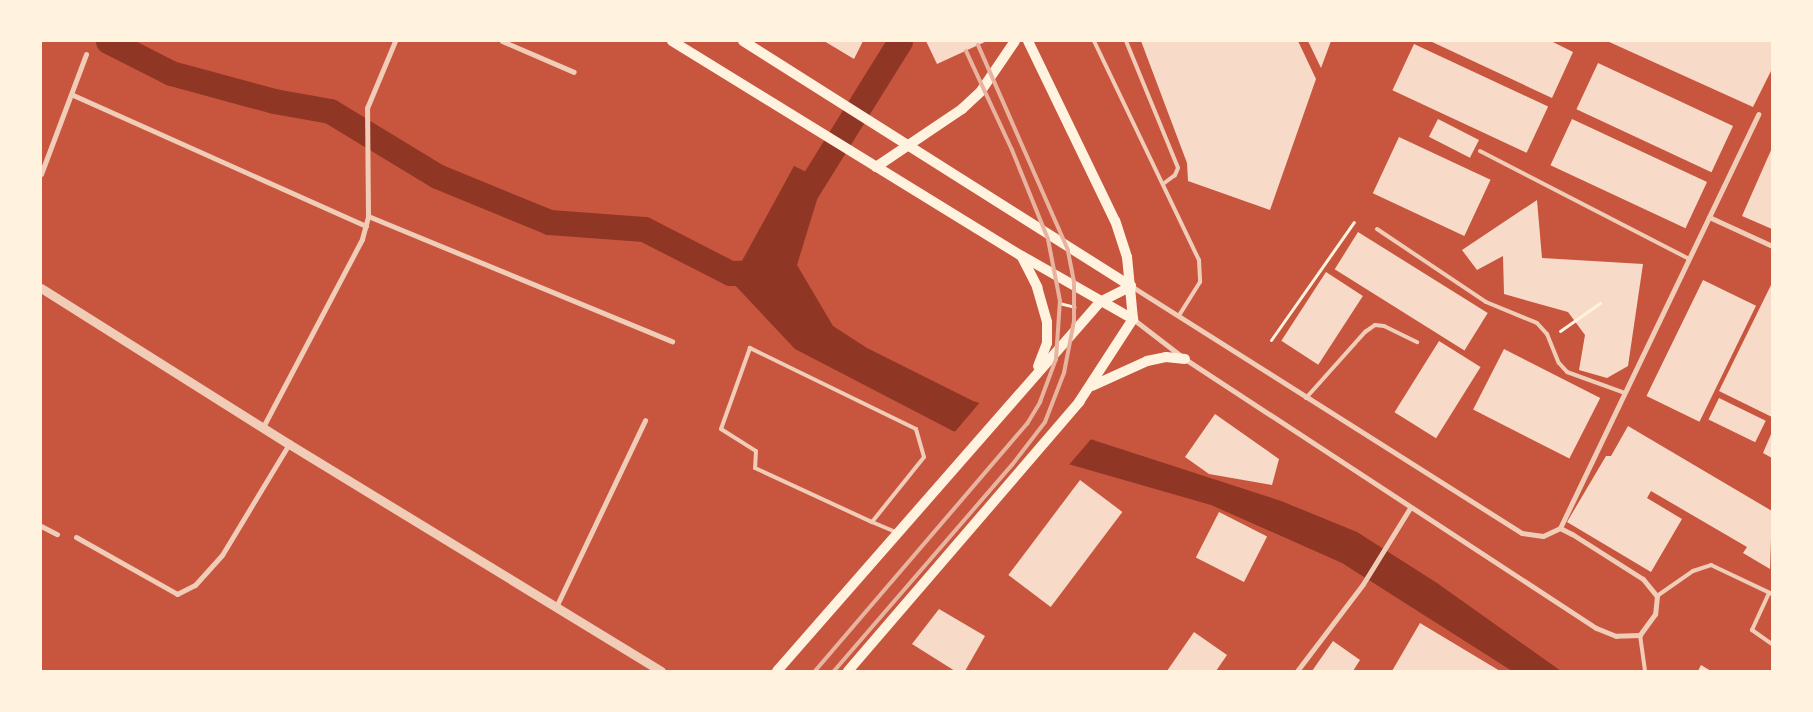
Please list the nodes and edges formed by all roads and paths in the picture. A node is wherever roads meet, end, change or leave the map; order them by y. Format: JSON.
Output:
{"nodes":[{"id":1,"x":395,"y":41,"type":"edge"},
{"id":2,"x":502,"y":41,"type":"edge"},
{"id":3,"x":672,"y":41,"type":"edge"},
{"id":4,"x":743,"y":41,"type":"edge"},
{"id":5,"x":1015,"y":41,"type":"edge"},
{"id":6,"x":1028,"y":41,"type":"edge"},
{"id":7,"x":1094,"y":41,"type":"edge"},
{"id":8,"x":1126,"y":41,"type":"edge"},
{"id":9,"x":86,"y":54,"type":"dead end"},
{"id":10,"x":574,"y":72,"type":"dead end"},
{"id":11,"x":73,"y":95,"type":"junction"},
{"id":12,"x":1758,"y":114,"type":"dead end"},
{"id":13,"x":910,"y":146,"type":"junction"},
{"id":14,"x":1480,"y":151,"type":"dead end"},
{"id":15,"x":876,"y":167,"type":"junction"},
{"id":16,"x":41,"y":174,"type":"edge"},
{"id":17,"x":1163,"y":184,"type":"junction"},
{"id":18,"x":368,"y":216,"type":"junction"},
{"id":19,"x":1709,"y":217,"type":"junction"},
{"id":20,"x":1354,"y":222,"type":"dead end"},
{"id":21,"x":366,"y":226,"type":"junction"},
{"id":22,"x":1377,"y":229,"type":"dead end"},
{"id":23,"x":1772,"y":246,"type":"edge"},
{"id":24,"x":1022,"y":256,"type":"junction"},
{"id":25,"x":1689,"y":259,"type":"junction"},
{"id":26,"x":1131,"y":286,"type":"junction"},
{"id":27,"x":41,"y":288,"type":"edge"},
{"id":28,"x":1055,"y":302,"type":"dead end"},
{"id":29,"x":1100,"y":302,"type":"junction"},
{"id":30,"x":1600,"y":303,"type":"dead end"},
{"id":31,"x":1080,"y":308,"type":"dead end"},
{"id":32,"x":1179,"y":316,"type":"junction"},
{"id":33,"x":1133,"y":319,"type":"junction"},
{"id":34,"x":1572,"y":322,"type":"dead end"},
{"id":35,"x":1271,"y":340,"type":"dead end"},
{"id":36,"x":672,"y":341,"type":"dead end"},
{"id":37,"x":1417,"y":342,"type":"dead end"},
{"id":38,"x":1185,"y":359,"type":"junction"},
{"id":39,"x":1028,"y":383,"type":"junction"},
{"id":40,"x":1090,"y":387,"type":"junction"},
{"id":41,"x":1625,"y":393,"type":"junction"},
{"id":42,"x":1306,"y":398,"type":"junction"},
{"id":43,"x":645,"y":420,"type":"dead end"},
{"id":44,"x":263,"y":428,"type":"junction"},
{"id":45,"x":289,"y":444,"type":"junction"},
{"id":46,"x":1410,"y":508,"type":"junction"},
{"id":47,"x":872,"y":522,"type":"junction"},
{"id":48,"x":41,"y":526,"type":"edge"},
{"id":49,"x":1560,"y":528,"type":"junction"},
{"id":50,"x":898,"y":533,"type":"junction"},
{"id":51,"x":57,"y":534,"type":"dead end"},
{"id":52,"x":76,"y":537,"type":"dead end"},
{"id":53,"x":1770,"y":594,"type":"edge"},
{"id":54,"x":1657,"y":596,"type":"junction"},
{"id":55,"x":556,"y":607,"type":"junction"},
{"id":56,"x":1640,"y":635,"type":"junction"},
{"id":57,"x":1772,"y":644,"type":"edge"},
{"id":58,"x":661,"y":671,"type":"edge"},
{"id":59,"x":777,"y":671,"type":"edge"},
{"id":60,"x":848,"y":671,"type":"edge"},
{"id":61,"x":1297,"y":671,"type":"edge"},
{"id":62,"x":1645,"y":671,"type":"edge"}],
"edges":[{"from":1,"to":18,"type":"street"},
{"from":2,"to":10,"type":"street"},
{"from":3,"to":15,"type":"main road"},
{"from":4,"to":13,"type":"main road"},
{"from":5,"to":13,"type":"main road"},
{"from":6,"to":26,"type":"main road"},
{"from":7,"to":17,"type":"lane"},
{"from":8,"to":17,"type":"lane"},
{"from":9,"to":11,"type":"street"},
{"from":11,"to":16,"type":"street"},
{"from":11,"to":21,"type":"street"},
{"from":12,"to":19,"type":"street"},
{"from":13,"to":15,"type":"main road"},
{"from":13,"to":26,"type":"main road"},
{"from":14,"to":25,"type":"lane"},
{"from":15,"to":24,"type":"main road"},
{"from":17,"to":32,"type":"lane"},
{"from":18,"to":21,"type":"street"},
{"from":18,"to":36,"type":"street"},
{"from":19,"to":23,"type":"street"},
{"from":19,"to":25,"type":"street"},
{"from":20,"to":35,"type":"path"},
{"from":21,"to":44,"type":"street"},
{"from":22,"to":41,"type":"lane"},
{"from":24,"to":29,"type":"main road"},
{"from":24,"to":39,"type":"main road"},
{"from":25,"to":41,"type":"street"},
{"from":26,"to":29,"type":"main road"},
{"from":26,"to":32,"type":"street"},
{"from":26,"to":33,"type":"main road"},
{"from":27,"to":44,"type":"street"},
{"from":28,"to":31,"type":"path"},
{"from":29,"to":33,"type":"main road"},
{"from":29,"to":39,"type":"main road"},
{"from":30,"to":34,"type":"path"},
{"from":32,"to":42,"type":"street"},
{"from":33,"to":38,"type":"street"},
{"from":33,"to":40,"type":"main road"},
{"from":37,"to":42,"type":"lane"},
{"from":38,"to":40,"type":"main road"},
{"from":38,"to":46,"type":"street"},
{"from":39,"to":50,"type":"main road"},
{"from":40,"to":60,"type":"main road"},
{"from":41,"to":49,"type":"street"},
{"from":42,"to":49,"type":"street"},
{"from":43,"to":55,"type":"street"},
{"from":44,"to":45,"type":"street"},
{"from":45,"to":52,"type":"street"},
{"from":45,"to":55,"type":"street"},
{"from":46,"to":56,"type":"street"},
{"from":46,"to":61,"type":"street"},
{"from":47,"to":47,"type":"lane"},
{"from":47,"to":50,"type":"lane"},
{"from":48,"to":51,"type":"street"},
{"from":49,"to":54,"type":"street"},
{"from":50,"to":59,"type":"main road"},
{"from":53,"to":54,"type":"lane"},
{"from":53,"to":57,"type":"lane"},
{"from":54,"to":56,"type":"street"},
{"from":55,"to":58,"type":"street"},
{"from":56,"to":62,"type":"lane"}]}
